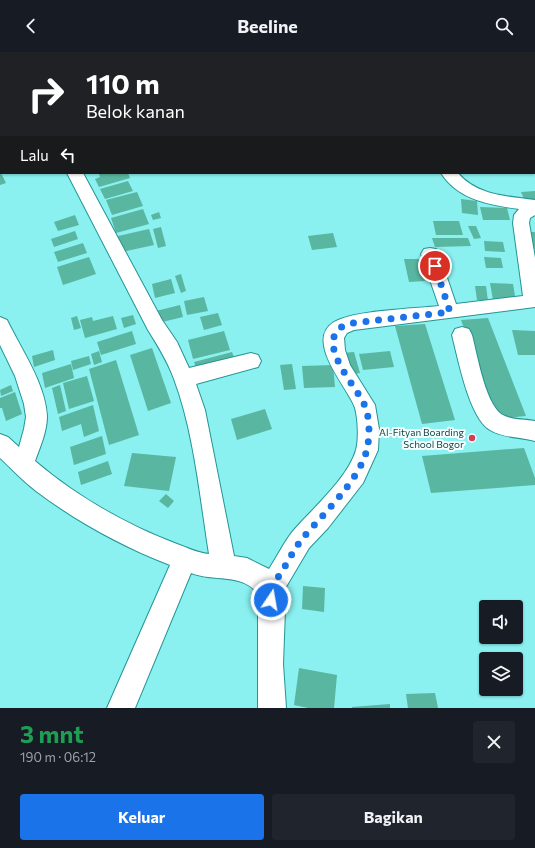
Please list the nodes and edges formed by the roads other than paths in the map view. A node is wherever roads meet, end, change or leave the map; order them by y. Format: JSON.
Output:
{"nodes":[{"id":1,"x":76,"y":174,"type":"edge"},
{"id":2,"x":450,"y":174,"type":"edge"},
{"id":3,"x":535,"y":207,"type":"edge"},
{"id":4,"x":430,"y":254,"type":"dead end"},
{"id":5,"x":533,"y":296,"type":"edge"},
{"id":6,"x":450,"y":312,"type":"junction"},
{"id":7,"x":0,"y":325,"type":"edge"},
{"id":8,"x":462,"y":335,"type":"dead end"},
{"id":9,"x":251,"y":361,"type":"dead end"},
{"id":10,"x":184,"y":378,"type":"junction"},
{"id":11,"x":535,"y":431,"type":"edge"},
{"id":12,"x":0,"y":444,"type":"edge"},
{"id":13,"x":23,"y":465,"type":"junction"},
{"id":14,"x":185,"y":559,"type":"junction"},
{"id":15,"x":224,"y":568,"type":"junction"},
{"id":16,"x":270,"y":590,"type":"junction"},
{"id":17,"x":121,"y":708,"type":"edge"},
{"id":18,"x":272,"y":708,"type":"edge"}],
"edges":[{"from":1,"to":10,"type":"street"},
{"from":2,"to":3,"type":"street"},
{"from":3,"to":5,"type":"street"},
{"from":4,"to":6,"type":"street"},
{"from":5,"to":6,"type":"street"},
{"from":6,"to":16,"type":"street"},
{"from":7,"to":13,"type":"street"},
{"from":8,"to":11,"type":"street"},
{"from":9,"to":10,"type":"street"},
{"from":10,"to":15,"type":"street"},
{"from":12,"to":13,"type":"street"},
{"from":13,"to":14,"type":"street"},
{"from":14,"to":15,"type":"street"},
{"from":14,"to":17,"type":"street"},
{"from":15,"to":16,"type":"street"},
{"from":16,"to":18,"type":"street"}]}
